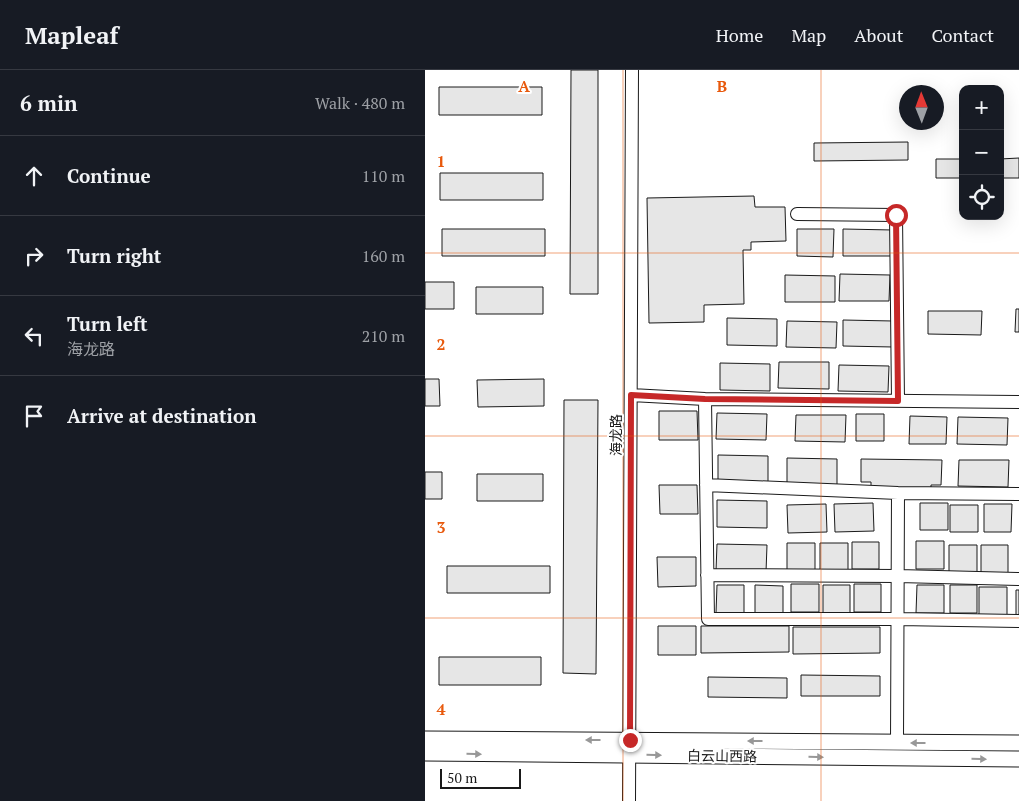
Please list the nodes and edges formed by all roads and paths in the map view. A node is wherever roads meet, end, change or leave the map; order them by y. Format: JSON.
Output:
{"nodes":[{"id":1,"x":631,"y":70,"type":"edge"},
{"id":2,"x":797,"y":214,"type":"dead end"},
{"id":3,"x":631,"y":395,"type":"junction"},
{"id":4,"x":705,"y":399,"type":"junction"},
{"id":5,"x":898,"y":401,"type":"junction"},
{"id":6,"x":1019,"y":402,"type":"edge"},
{"id":7,"x":706,"y":485,"type":"junction"},
{"id":8,"x":898,"y":493,"type":"junction"},
{"id":9,"x":1019,"y":494,"type":"edge"},
{"id":10,"x":707,"y":575,"type":"junction"},
{"id":11,"x":898,"y":576,"type":"junction"},
{"id":12,"x":1019,"y":579,"type":"edge"},
{"id":13,"x":898,"y":619,"type":"junction"},
{"id":14,"x":1019,"y":621,"type":"edge"},
{"id":15,"x":425,"y":739,"type":"edge"},
{"id":16,"x":897,"y":742,"type":"junction"},
{"id":17,"x":1019,"y":743,"type":"edge"},
{"id":18,"x":629,"y":748,"type":"junction"},
{"id":19,"x":425,"y":753,"type":"edge"},
{"id":20,"x":1019,"y":759,"type":"edge"},
{"id":21,"x":629,"y":801,"type":"edge"}],
"edges":[{"from":1,"to":3,"type":"street","name":"海龙路"},
{"from":2,"to":5,"type":"street"},
{"from":3,"to":4,"type":"street"},
{"from":3,"to":18,"type":"street","name":"海龙路"},
{"from":4,"to":5,"type":"street"},
{"from":4,"to":7,"type":"street"},
{"from":5,"to":6,"type":"street"},
{"from":7,"to":8,"type":"street"},
{"from":7,"to":10,"type":"street"},
{"from":8,"to":9,"type":"street"},
{"from":8,"to":11,"type":"street"},
{"from":10,"to":11,"type":"street"},
{"from":10,"to":13,"type":"street"},
{"from":11,"to":12,"type":"street"},
{"from":11,"to":13,"type":"street"},
{"from":13,"to":14,"type":"street"},
{"from":13,"to":16,"type":"street"},
{"from":18,"to":15,"type":"main road","name":"白云山西路","one_way":true},
{"from":17,"to":16,"type":"main road","name":"白云山西路","one_way":true},
{"from":16,"to":18,"type":"main road","name":"白云山西路","one_way":true},
{"from":19,"to":18,"type":"main road","name":"白云山西路","one_way":true},
{"from":18,"to":20,"type":"main road","name":"白云山西路","one_way":true},
{"from":18,"to":21,"type":"street","name":"海龙路"}]}
